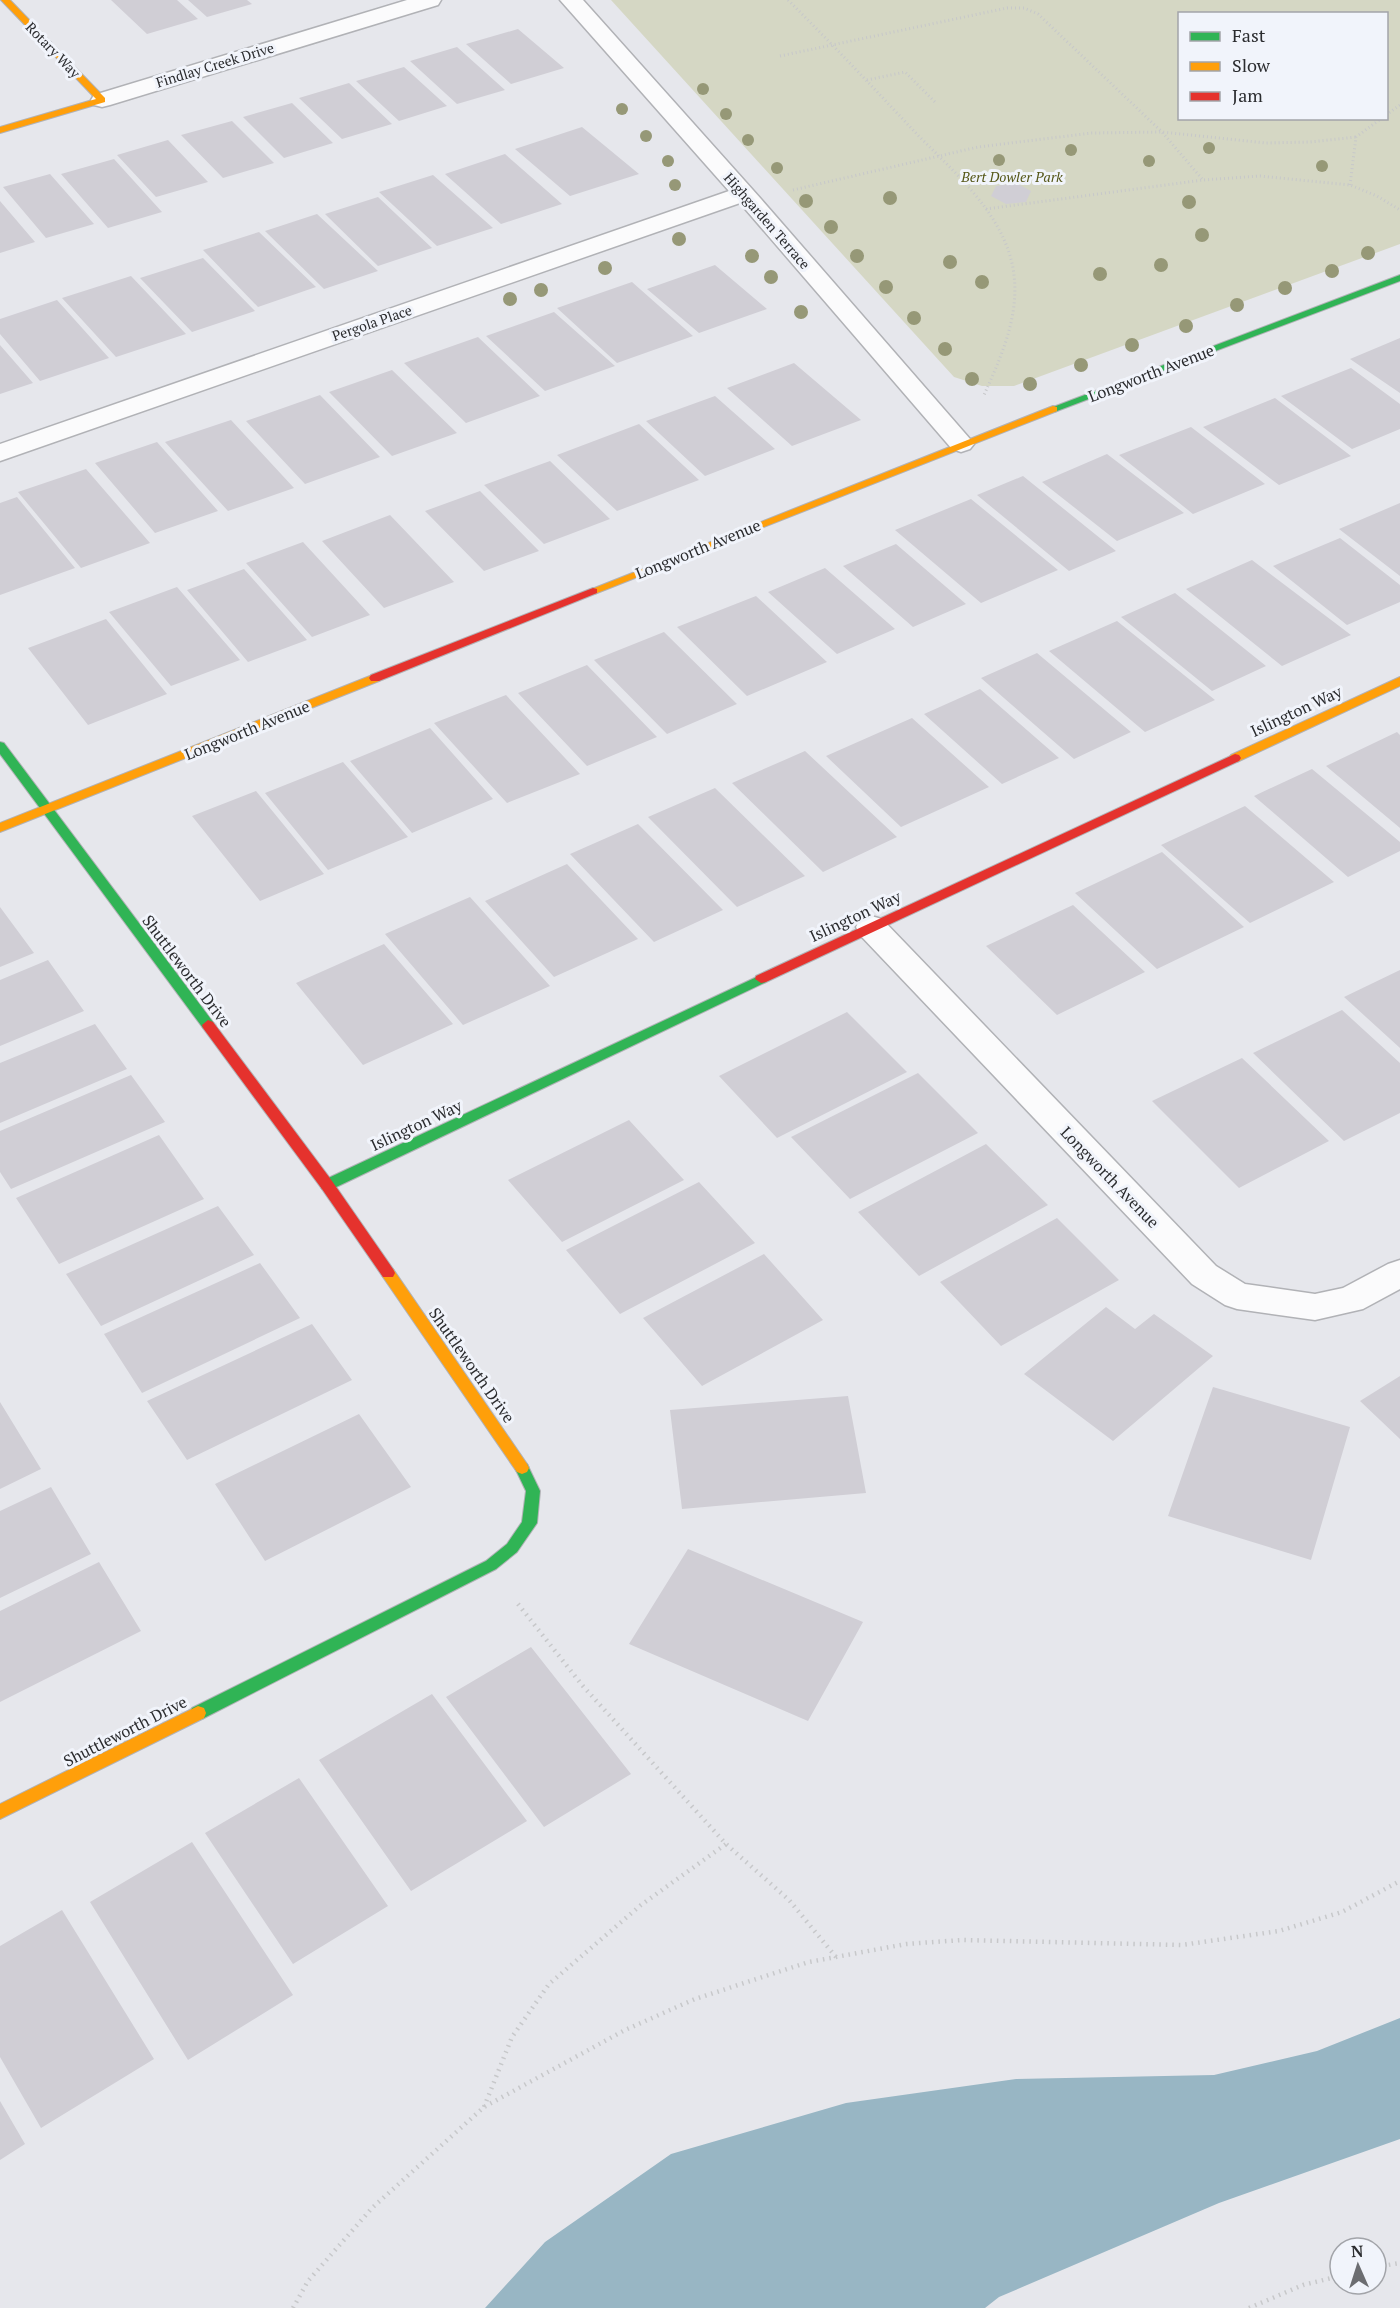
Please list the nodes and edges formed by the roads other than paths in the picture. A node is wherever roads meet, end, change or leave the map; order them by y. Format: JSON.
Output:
{"nodes":[{"id":1,"x":5,"y":0,"type":"edge"},
{"id":2,"x":430,"y":0,"type":"edge"},
{"id":3,"x":571,"y":0,"type":"edge"},
{"id":4,"x":102,"y":100,"type":"junction"},
{"id":5,"x":0,"y":130,"type":"edge"},
{"id":6,"x":749,"y":199,"type":"junction"},
{"id":7,"x":1400,"y":278,"type":"edge"},
{"id":8,"x":962,"y":444,"type":"junction"},
{"id":9,"x":0,"y":453,"type":"edge"},
{"id":10,"x":1400,"y":681,"type":"edge"},
{"id":11,"x":0,"y":746,"type":"edge"},
{"id":12,"x":47,"y":810,"type":"junction"},
{"id":13,"x":0,"y":828,"type":"edge"},
{"id":14,"x":871,"y":927,"type":"junction"},
{"id":15,"x":327,"y":1185,"type":"junction"},
{"id":16,"x":1400,"y":1273,"type":"edge"},
{"id":17,"x":0,"y":1812,"type":"edge"}],
"edges":[{"from":1,"to":4,"type":"street","name":"Rotary Way"},
{"from":2,"to":4,"type":"street","name":"Findlay Creek Drive"},
{"from":3,"to":6,"type":"street","name":"Highgarden Terrace"},
{"from":4,"to":5,"type":"street","name":"Findlay Creek Drive"},
{"from":6,"to":8,"type":"street","name":"Highgarden Terrace"},
{"from":6,"to":9,"type":"street","name":"Pergola Place"},
{"from":7,"to":8,"type":"street","name":"Longworth Avenue"},
{"from":8,"to":12,"type":"street","name":"Longworth Avenue"},
{"from":10,"to":14,"type":"street","name":"Islington Way"},
{"from":11,"to":12,"type":"street","name":"Shuttleworth Drive"},
{"from":12,"to":13,"type":"street","name":"Longworth Avenue"},
{"from":12,"to":15,"type":"street","name":"Shuttleworth Drive"},
{"from":14,"to":15,"type":"street","name":"Islington Way"},
{"from":14,"to":16,"type":"street","name":"Longworth Avenue"},
{"from":15,"to":17,"type":"street","name":"Shuttleworth Drive"}]}
